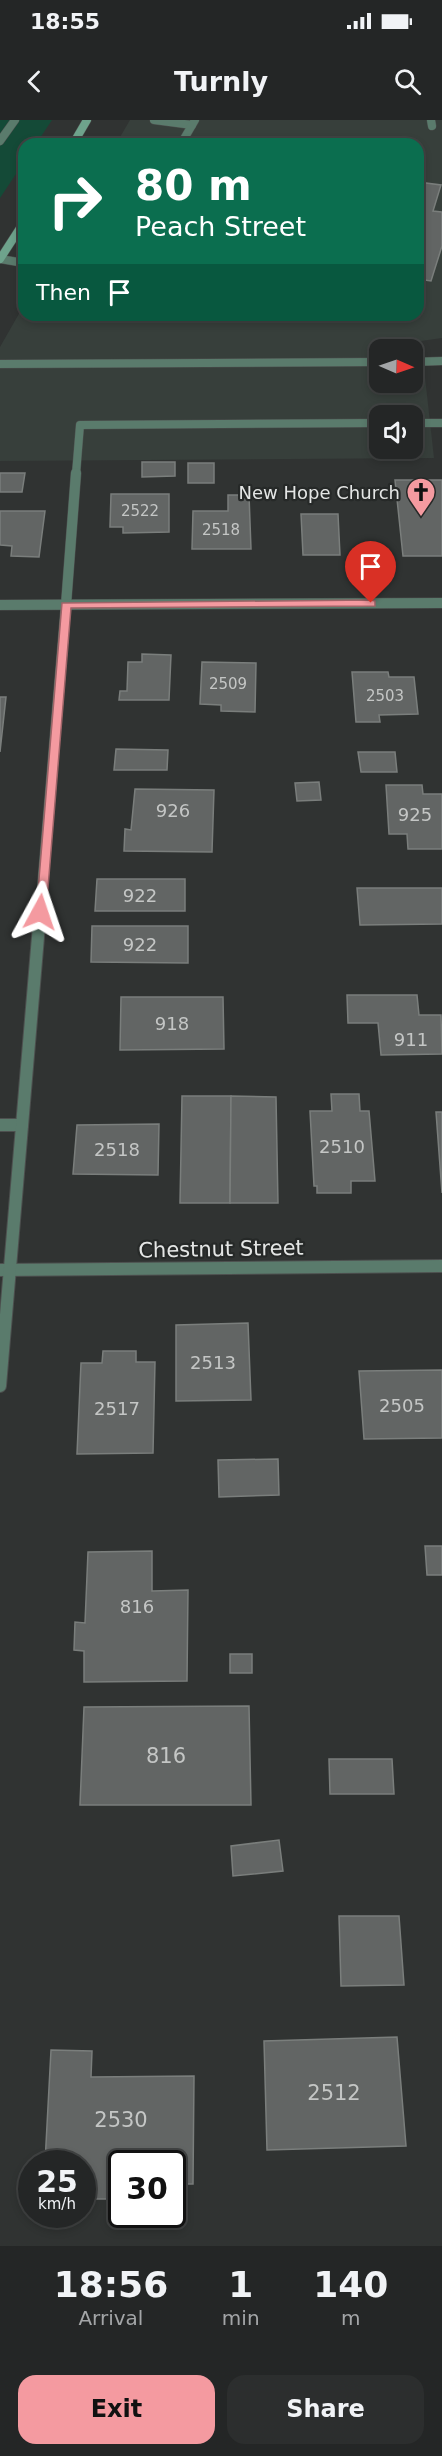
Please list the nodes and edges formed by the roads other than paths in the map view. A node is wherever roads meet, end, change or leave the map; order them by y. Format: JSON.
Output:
{"nodes":[{"id":1,"x":15,"y":120,"type":"edge"},
{"id":2,"x":87,"y":120,"type":"edge"},
{"id":3,"x":154,"y":120,"type":"edge"},
{"id":4,"x":194,"y":122,"type":"edge"},
{"id":5,"x":76,"y":138,"type":"edge"},
{"id":6,"x":185,"y":138,"type":"edge"},
{"id":7,"x":0,"y":141,"type":"edge"},
{"id":8,"x":18,"y":231,"type":"edge"},
{"id":9,"x":0,"y":259,"type":"edge"},
{"id":10,"x":18,"y":262,"type":"edge"},
{"id":11,"x":442,"y":361,"type":"edge"},
{"id":12,"x":369,"y":362,"type":"edge"},
{"id":13,"x":423,"y":362,"type":"edge"},
{"id":14,"x":0,"y":364,"type":"edge"},
{"id":15,"x":369,"y":423,"type":"edge"},
{"id":16,"x":423,"y":423,"type":"edge"},
{"id":17,"x":442,"y":423,"type":"edge"},
{"id":18,"x":442,"y":603,"type":"edge"},
{"id":19,"x":0,"y":605,"type":"edge"},
{"id":20,"x":66,"y":605,"type":"junction"},
{"id":21,"x":0,"y":1125,"type":"edge"},
{"id":22,"x":22,"y":1125,"type":"junction"},
{"id":23,"x":442,"y":1266,"type":"edge"},
{"id":24,"x":5,"y":1270,"type":"edge"},
{"id":25,"x":0,"y":1386,"type":"edge"}],
"edges":[{"from":1,"to":7,"type":"street"},
{"from":2,"to":5,"type":"main road"},
{"from":3,"to":4,"type":"street"},
{"from":4,"to":6,"type":"street"},
{"from":8,"to":9,"type":"main road"},
{"from":9,"to":10,"type":"street"},
{"from":11,"to":13,"type":"street"},
{"from":12,"to":14,"type":"street"},
{"from":15,"to":20,"type":"street"},
{"from":16,"to":17,"type":"street"},
{"from":18,"to":20,"type":"street"},
{"from":19,"to":20,"type":"street"},
{"from":20,"to":22,"type":"street"},
{"from":21,"to":22,"type":"street"},
{"from":22,"to":24,"type":"street"},
{"from":23,"to":24,"type":"street","name":"Chestnut Street"},
{"from":24,"to":25,"type":"street"}]}
